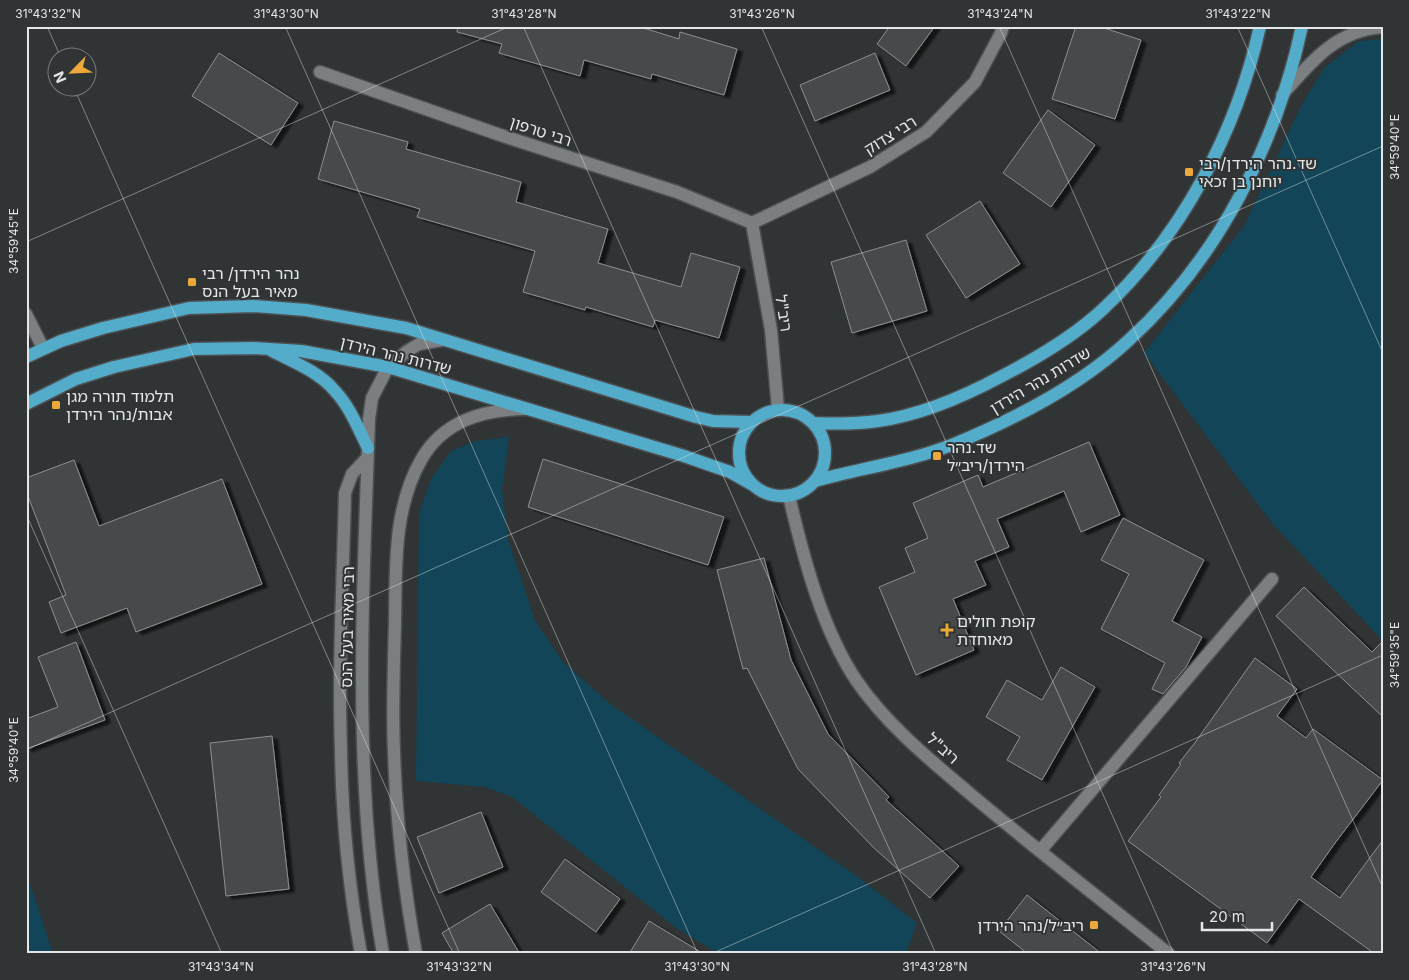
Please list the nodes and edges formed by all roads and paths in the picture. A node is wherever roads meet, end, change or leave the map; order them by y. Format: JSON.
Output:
{"nodes":[{"id":1,"x":1003,"y":26,"type":"edge"},
{"id":2,"x":1260,"y":26,"type":"edge"},
{"id":3,"x":1302,"y":26,"type":"edge"},
{"id":4,"x":1383,"y":27,"type":"edge"},
{"id":5,"x":320,"y":72,"type":"dead end"},
{"id":6,"x":1282,"y":95,"type":"junction"},
{"id":7,"x":752,"y":223,"type":"junction"},
{"id":8,"x":26,"y":314,"type":"edge"},
{"id":9,"x":442,"y":340,"type":"junction"},
{"id":10,"x":43,"y":348,"type":"junction"},
{"id":11,"x":268,"y":349,"type":"junction"},
{"id":12,"x":26,"y":357,"type":"edge"},
{"id":13,"x":388,"y":367,"type":"junction"},
{"id":14,"x":26,"y":404,"type":"edge"},
{"id":15,"x":529,"y":409,"type":"junction"},
{"id":16,"x":778,"y":409,"type":"junction"},
{"id":17,"x":750,"y":422,"type":"junction"},
{"id":18,"x":814,"y":424,"type":"junction"},
{"id":19,"x":368,"y":454,"type":"junction"},
{"id":20,"x":815,"y":481,"type":"junction"},
{"id":21,"x":753,"y":486,"type":"junction"},
{"id":22,"x":789,"y":496,"type":"junction"},
{"id":23,"x":1272,"y":579,"type":"dead end"},
{"id":24,"x":1040,"y":851,"type":"junction"},
{"id":25,"x":361,"y":954,"type":"edge"},
{"id":26,"x":384,"y":954,"type":"edge"},
{"id":27,"x":416,"y":954,"type":"edge"},
{"id":28,"x":1169,"y":954,"type":"edge"}],
"edges":[{"from":1,"to":7,"type":"street","name":"רבי צדוק"},
{"from":2,"to":18,"type":"main road","name":"שדרות נהר הירדן"},
{"from":3,"to":6,"type":"main road","name":"שדרות נהר הירדן"},
{"from":4,"to":6,"type":"street"},
{"from":5,"to":7,"type":"street","name":"רבי טרפון"},
{"from":6,"to":20,"type":"main road","name":"שדרות נהר הירדן"},
{"from":7,"to":16,"type":"street","name":"ריב\"ל"},
{"from":8,"to":10,"type":"street"},
{"from":9,"to":10,"type":"main road","name":"שדרות נהר הירדן"},
{"from":9,"to":13,"type":"street","name":"רבי מאיר בעל הנס"},
{"from":9,"to":17,"type":"main road","name":"שדרות נהר הירדן"},
{"from":10,"to":12,"type":"main road","name":"שדרות נהר הירדן"},
{"from":11,"to":13,"type":"main road","name":"שדרות נהר הירדן"},
{"from":11,"to":14,"type":"main road","name":"שדרות נהר הירדן"},
{"from":11,"to":19,"type":"main road"},
{"from":13,"to":15,"type":"main road","name":"שדרות נהר הירדן"},
{"from":13,"to":19,"type":"street","name":"רבי מאיר בעל הנס"},
{"from":15,"to":21,"type":"main road","name":"שדרות נהר הירדן"},
{"from":15,"to":27,"type":"street"},
{"from":16,"to":17,"type":"main road"},
{"from":16,"to":18,"type":"main road"},
{"from":17,"to":21,"type":"main road"},
{"from":18,"to":20,"type":"main road"},
{"from":19,"to":25,"type":"street"},
{"from":19,"to":26,"type":"street","name":"רבי מאיר בעל הנס"},
{"from":20,"to":22,"type":"main road"},
{"from":21,"to":22,"type":"main road"},
{"from":22,"to":24,"type":"street","name":"ריב\"ל"},
{"from":23,"to":24,"type":"street"},
{"from":24,"to":28,"type":"street","name":"ריב\"ל"}]}
